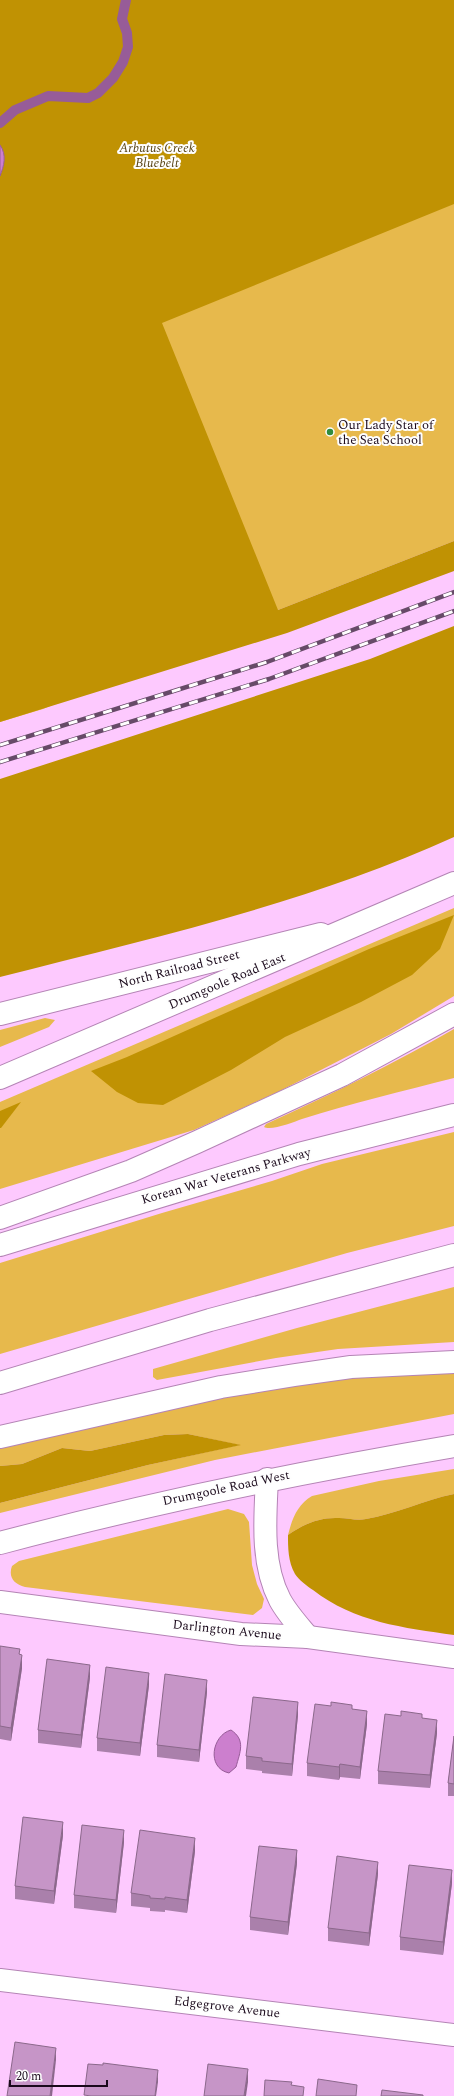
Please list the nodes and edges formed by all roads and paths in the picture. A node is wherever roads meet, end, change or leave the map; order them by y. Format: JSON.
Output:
{"nodes":[{"id":1,"x":454,"y":883,"type":"edge"},
{"id":2,"x":359,"y":924,"type":"junction"},
{"id":3,"x":0,"y":1014,"type":"edge"},
{"id":4,"x":454,"y":1014,"type":"edge"},
{"id":5,"x":0,"y":1078,"type":"edge"},
{"id":6,"x":454,"y":1115,"type":"edge"},
{"id":7,"x":0,"y":1218,"type":"edge"},
{"id":8,"x":0,"y":1245,"type":"edge"},
{"id":9,"x":454,"y":1255,"type":"edge"},
{"id":10,"x":454,"y":1362,"type":"edge"},
{"id":11,"x":0,"y":1383,"type":"edge"},
{"id":12,"x":0,"y":1437,"type":"edge"},
{"id":13,"x":454,"y":1446,"type":"edge"},
{"id":14,"x":267,"y":1479,"type":"junction"},
{"id":15,"x":0,"y":1543,"type":"edge"},
{"id":16,"x":0,"y":1602,"type":"edge"},
{"id":17,"x":308,"y":1637,"type":"junction"},
{"id":18,"x":454,"y":1657,"type":"edge"},
{"id":19,"x":0,"y":1980,"type":"edge"},
{"id":20,"x":454,"y":2035,"type":"edge"}],
"edges":[{"from":1,"to":2,"type":"main road","name":"Drumgoole Road East"},
{"from":2,"to":3,"type":"main road","name":"North Railroad Street"},
{"from":2,"to":5,"type":"main road","name":"Drumgoole Road East"},
{"from":4,"to":7,"type":"main road"},
{"from":6,"to":8,"type":"main road","name":"Korean War Veterans Parkway"},
{"from":9,"to":11,"type":"main road"},
{"from":10,"to":12,"type":"main road"},
{"from":13,"to":14,"type":"main road","name":"Drumgoole Road West"},
{"from":14,"to":15,"type":"main road","name":"Drumgoole Road West"},
{"from":14,"to":17,"type":"main road"},
{"from":16,"to":17,"type":"main road","name":"Darlington Avenue"},
{"from":17,"to":18,"type":"main road","name":"Darlington Avenue"},
{"from":19,"to":20,"type":"main road","name":"Edgegrove Avenue"}]}
